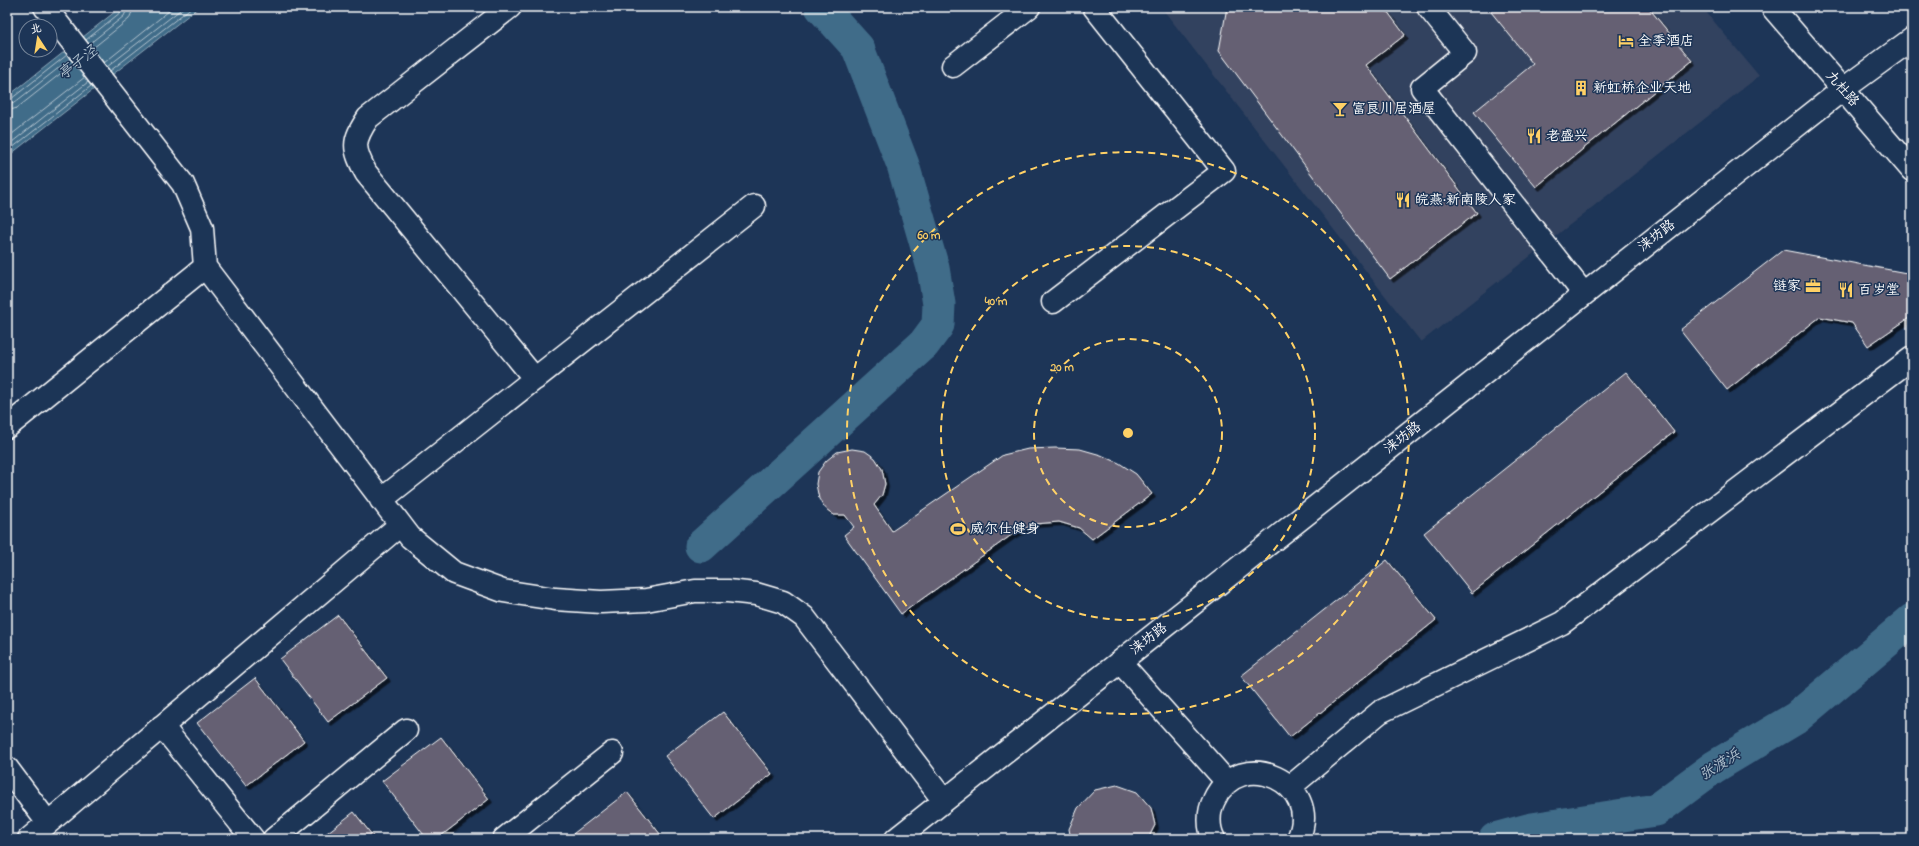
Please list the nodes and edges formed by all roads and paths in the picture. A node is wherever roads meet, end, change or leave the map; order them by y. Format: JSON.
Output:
{"nodes":[{"id":1,"x":45,"y":7,"type":"edge"},
{"id":2,"x":510,"y":7,"type":"edge"},
{"id":3,"x":1029,"y":7,"type":"edge"},
{"id":4,"x":1094,"y":7,"type":"edge"},
{"id":5,"x":1428,"y":7,"type":"edge"},
{"id":6,"x":1772,"y":7,"type":"edge"},
{"id":7,"x":1912,"y":39,"type":"edge"},
{"id":8,"x":953,"y":66,"type":"dead end"},
{"id":9,"x":1842,"y":90,"type":"junction"},
{"id":10,"x":1912,"y":170,"type":"edge"},
{"id":11,"x":754,"y":206,"type":"dead end"},
{"id":12,"x":205,"y":267,"type":"junction"},
{"id":13,"x":1584,"y":294,"type":"junction"},
{"id":14,"x":1053,"y":302,"type":"dead end"},
{"id":15,"x":1912,"y":358,"type":"edge"},
{"id":16,"x":535,"y":378,"type":"junction"},
{"id":17,"x":7,"y":427,"type":"edge"},
{"id":18,"x":381,"y":500,"type":"junction"},
{"id":19,"x":400,"y":524,"type":"junction"},
{"id":20,"x":1120,"y":662,"type":"junction"},
{"id":21,"x":162,"y":726,"type":"junction"},
{"id":22,"x":406,"y":730,"type":"dead end"},
{"id":23,"x":612,"y":753,"type":"dead end"},
{"id":24,"x":7,"y":768,"type":"edge"},
{"id":25,"x":1227,"y":782,"type":"junction"},
{"id":26,"x":1290,"y":787,"type":"junction"},
{"id":27,"x":944,"y":801,"type":"junction"},
{"id":28,"x":48,"y":823,"type":"junction"},
{"id":29,"x":29,"y":839,"type":"edge"},
{"id":30,"x":253,"y":839,"type":"edge"},
{"id":31,"x":274,"y":839,"type":"edge"},
{"id":32,"x":504,"y":839,"type":"edge"},
{"id":33,"x":896,"y":839,"type":"edge"},
{"id":34,"x":1214,"y":839,"type":"edge"},
{"id":35,"x":1298,"y":839,"type":"edge"}],
"edges":[{"from":1,"to":12,"type":"street"},
{"from":2,"to":16,"type":"street"},
{"from":3,"to":8,"type":"street"},
{"from":4,"to":14,"type":"street"},
{"from":5,"to":13,"type":"street"},
{"from":6,"to":9,"type":"street","name":"九杜路"},
{"from":7,"to":9,"type":"street","name":"涞坊路"},
{"from":9,"to":10,"type":"street","name":"九杜路"},
{"from":9,"to":13,"type":"street","name":"涞坊路"},
{"from":11,"to":16,"type":"street"},
{"from":12,"to":17,"type":"street"},
{"from":12,"to":18,"type":"street"},
{"from":13,"to":20,"type":"street","name":"涞坊路"},
{"from":15,"to":26,"type":"street"},
{"from":16,"to":18,"type":"street"},
{"from":18,"to":19,"type":"street"},
{"from":19,"to":21,"type":"street"},
{"from":19,"to":27,"type":"street"},
{"from":20,"to":25,"type":"street"},
{"from":20,"to":27,"type":"street","name":"涞坊路"},
{"from":21,"to":28,"type":"street"},
{"from":21,"to":30,"type":"street"},
{"from":22,"to":31,"type":"street"},
{"from":23,"to":32,"type":"street"},
{"from":24,"to":28,"type":"street"},
{"from":25,"to":26,"type":"street"},
{"from":25,"to":34,"type":"street"},
{"from":26,"to":35,"type":"street"},
{"from":27,"to":33,"type":"street","name":"涞坊路"},
{"from":28,"to":29,"type":"street"}]}
